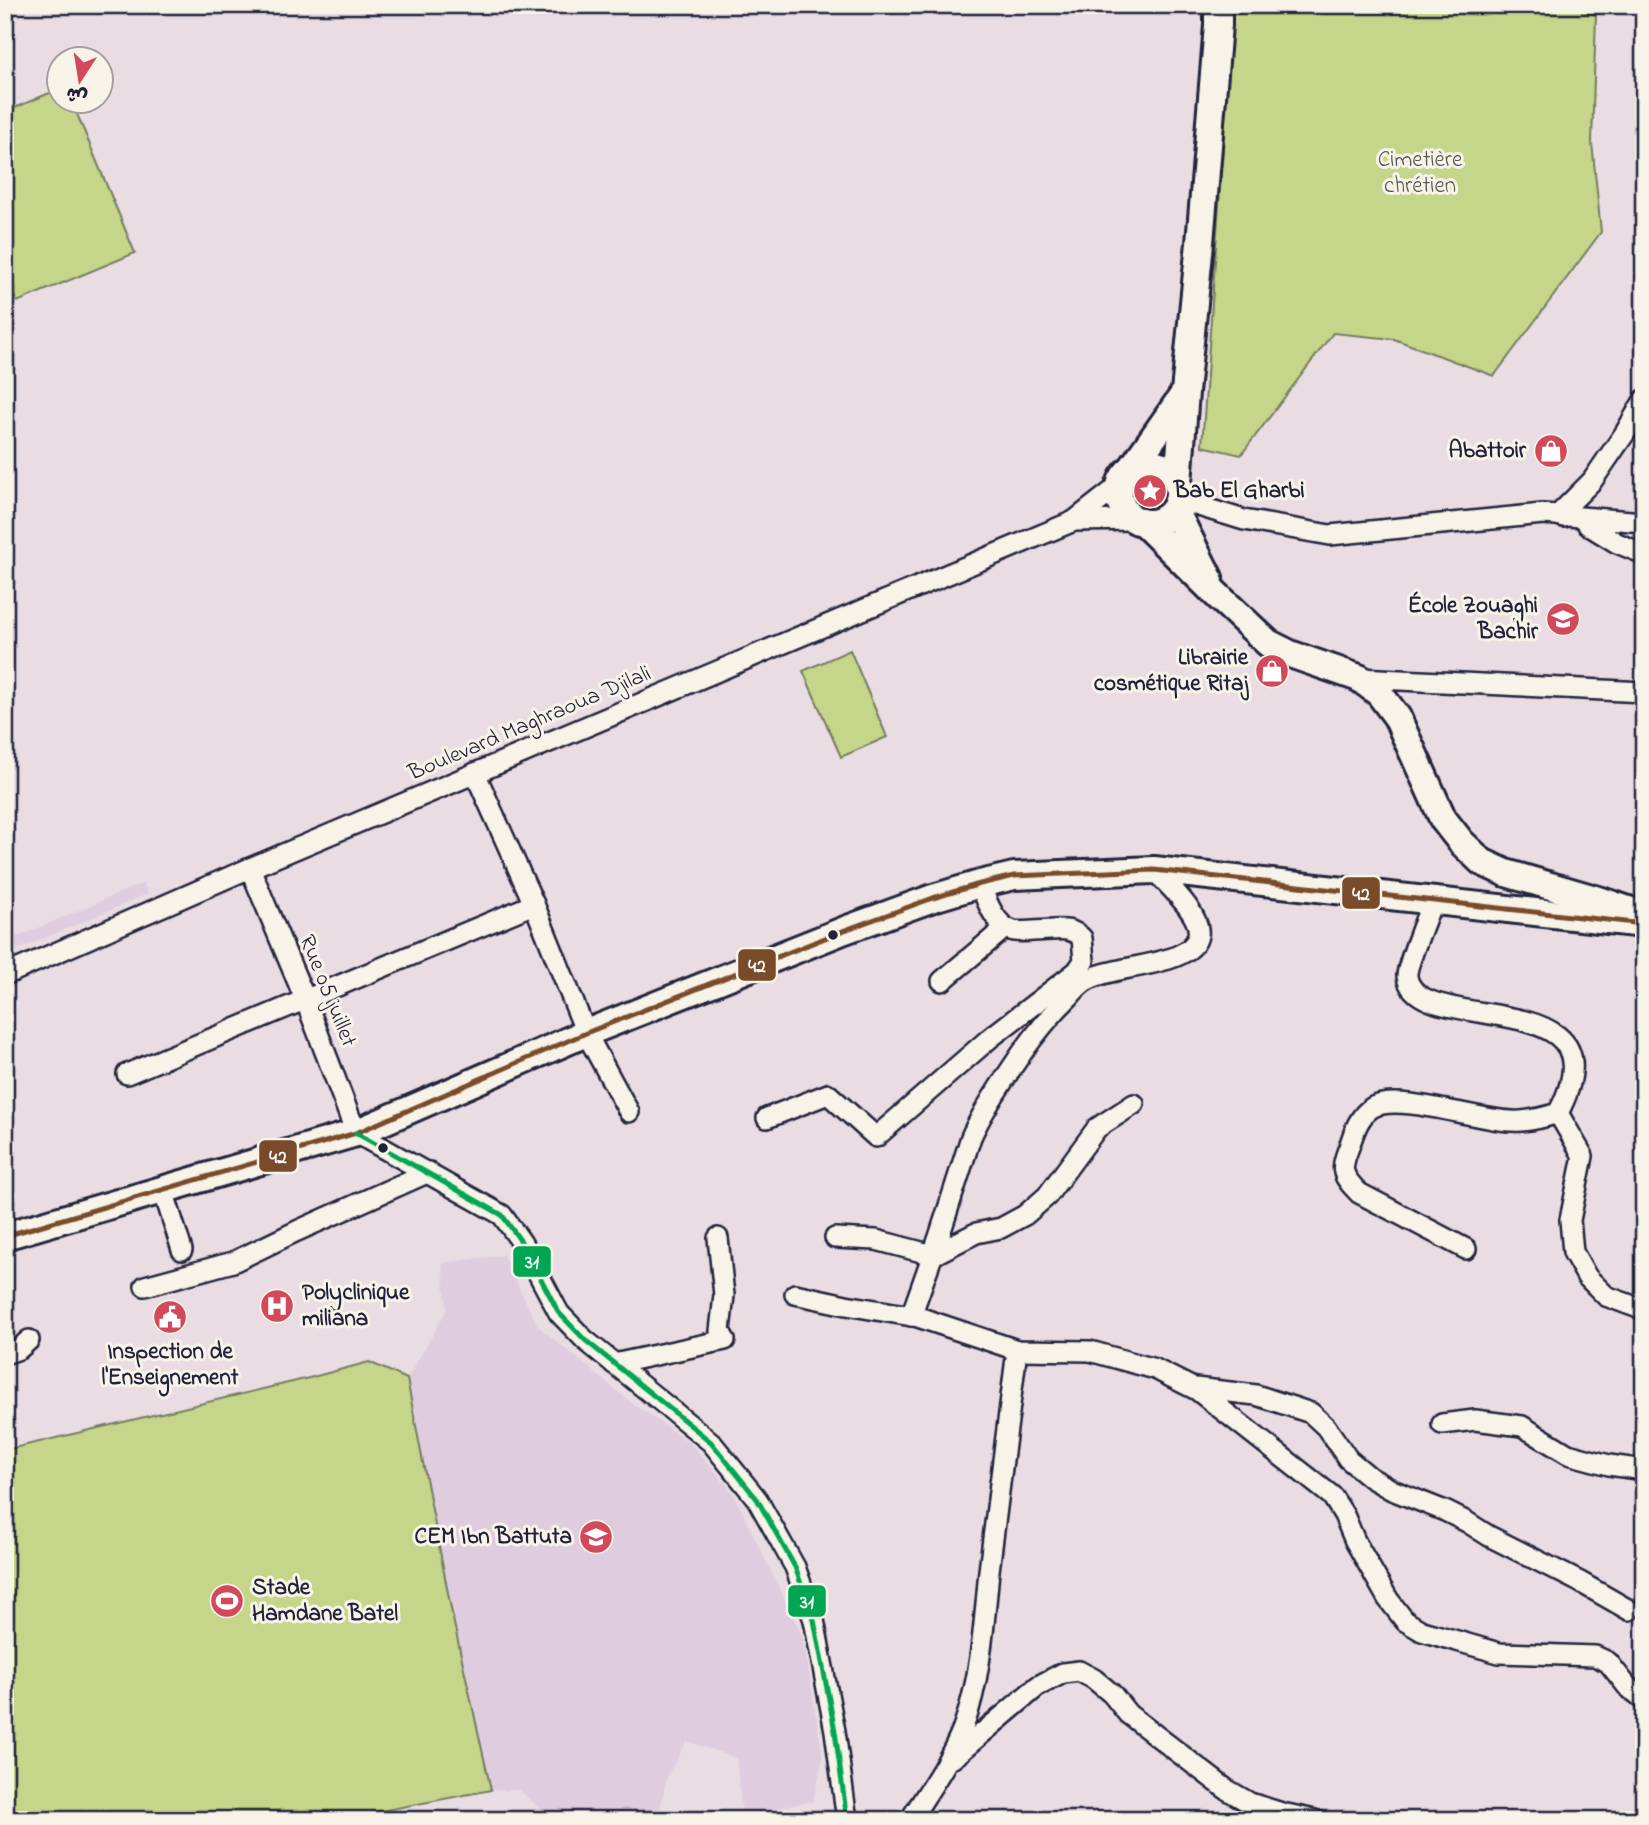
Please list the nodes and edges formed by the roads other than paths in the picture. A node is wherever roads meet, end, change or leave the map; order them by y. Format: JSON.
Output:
{"nodes":[{"id":1,"x":1218,"y":5,"type":"edge"},
{"id":2,"x":1185,"y":392,"type":"junction"},
{"id":3,"x":1644,"y":400,"type":"edge"},
{"id":4,"x":1126,"y":477,"type":"junction"},
{"id":5,"x":1177,"y":498,"type":"junction"},
{"id":6,"x":1558,"y":515,"type":"junction"},
{"id":7,"x":1074,"y":521,"type":"junction"},
{"id":8,"x":1140,"y":522,"type":"junction"},
{"id":9,"x":1644,"y":522,"type":"edge"},
{"id":10,"x":1588,"y":525,"type":"junction"},
{"id":11,"x":1644,"y":534,"type":"edge"},
{"id":12,"x":1644,"y":554,"type":"edge"},
{"id":13,"x":1220,"y":598,"type":"junction"},
{"id":14,"x":1359,"y":678,"type":"junction"},
{"id":15,"x":1644,"y":692,"type":"edge"},
{"id":16,"x":475,"y":773,"type":"junction"},
{"id":17,"x":250,"y":867,"type":"junction"},
{"id":18,"x":1154,"y":870,"type":"junction"},
{"id":19,"x":980,"y":884,"type":"junction"},
{"id":20,"x":1433,"y":900,"type":"junction"},
{"id":21,"x":534,"y":904,"type":"junction"},
{"id":22,"x":1644,"y":915,"type":"edge"},
{"id":23,"x":1644,"y":924,"type":"edge"},
{"id":24,"x":1005,"y":928,"type":"junction"},
{"id":25,"x":5,"y":975,"type":"edge"},
{"id":26,"x":942,"y":981,"type":"dead end"},
{"id":27,"x":305,"y":999,"type":"junction"},
{"id":28,"x":586,"y":1033,"type":"junction"},
{"id":29,"x":127,"y":1074,"type":"dead end"},
{"id":30,"x":1134,"y":1104,"type":"dead end"},
{"id":31,"x":629,"y":1112,"type":"dead end"},
{"id":32,"x":1558,"y":1113,"type":"junction"},
{"id":33,"x":767,"y":1118,"type":"dead end"},
{"id":34,"x":356,"y":1133,"type":"junction"},
{"id":35,"x":429,"y":1172,"type":"junction"},
{"id":36,"x":163,"y":1190,"type":"junction"},
{"id":37,"x":5,"y":1236,"type":"edge"},
{"id":38,"x":718,"y":1238,"type":"dead end"},
{"id":39,"x":835,"y":1238,"type":"dead end"},
{"id":40,"x":1466,"y":1249,"type":"dead end"},
{"id":41,"x":182,"y":1250,"type":"dead end"},
{"id":42,"x":933,"y":1255,"type":"junction"},
{"id":43,"x":145,"y":1286,"type":"dead end"},
{"id":44,"x":795,"y":1294,"type":"dead end"},
{"id":45,"x":1644,"y":1310,"type":"edge"},
{"id":46,"x":911,"y":1316,"type":"junction"},
{"id":47,"x":29,"y":1340,"type":"dead end"},
{"id":48,"x":1017,"y":1350,"type":"junction"},
{"id":49,"x":5,"y":1354,"type":"edge"},
{"id":50,"x":614,"y":1364,"type":"junction"},
{"id":51,"x":1194,"y":1388,"type":"junction"},
{"id":52,"x":1442,"y":1424,"type":"dead end"},
{"id":53,"x":1644,"y":1470,"type":"edge"},
{"id":54,"x":1629,"y":1611,"type":"dead end"},
{"id":55,"x":1644,"y":1701,"type":"edge"},
{"id":56,"x":946,"y":1764,"type":"junction"},
{"id":57,"x":847,"y":1820,"type":"edge"},
{"id":58,"x":910,"y":1820,"type":"edge"},
{"id":59,"x":1315,"y":1820,"type":"edge"}],
"edges":[{"from":1,"to":2,"type":"main road"},
{"from":2,"to":4,"type":"main road"},
{"from":2,"to":5,"type":"main road"},
{"from":3,"to":6,"type":"street"},
{"from":4,"to":5,"type":"main road"},
{"from":4,"to":7,"type":"street"},
{"from":4,"to":8,"type":"main road"},
{"from":5,"to":6,"type":"street"},
{"from":5,"to":8,"type":"main road"},
{"from":5,"to":13,"type":"main road"},
{"from":6,"to":9,"type":"street"},
{"from":6,"to":10,"type":"street"},
{"from":7,"to":8,"type":"street"},
{"from":7,"to":16,"type":"street","name":"Boulevard Maghraoua Djilali"},
{"from":8,"to":13,"type":"main road"},
{"from":10,"to":11,"type":"street"},
{"from":10,"to":12,"type":"street"},
{"from":13,"to":14,"type":"main road"},
{"from":14,"to":15,"type":"street"},
{"from":14,"to":22,"type":"main road"},
{"from":16,"to":17,"type":"street","name":"Boulevard Maghraoua Djilali"},
{"from":16,"to":21,"type":"street"},
{"from":17,"to":25,"type":"street","name":"Boulevard Maghraoua Djilali"},
{"from":17,"to":27,"type":"street","name":"Rue 05 juillet"},
{"from":18,"to":19,"type":"main road"},
{"from":18,"to":20,"type":"main road"},
{"from":18,"to":42,"type":"street"},
{"from":19,"to":24,"type":"street"},
{"from":19,"to":28,"type":"main road"},
{"from":20,"to":23,"type":"main road"},
{"from":20,"to":32,"type":"street"},
{"from":21,"to":27,"type":"street"},
{"from":21,"to":28,"type":"street"},
{"from":24,"to":26,"type":"street"},
{"from":24,"to":33,"type":"street"},
{"from":27,"to":29,"type":"street"},
{"from":27,"to":34,"type":"street","name":"Rue 05 juillet"},
{"from":28,"to":31,"type":"street"},
{"from":28,"to":34,"type":"main road"},
{"from":30,"to":42,"type":"street"},
{"from":32,"to":40,"type":"street"},
{"from":32,"to":45,"type":"street"},
{"from":34,"to":35,"type":"street"},
{"from":34,"to":36,"type":"main road"},
{"from":35,"to":43,"type":"street"},
{"from":35,"to":50,"type":"street"},
{"from":36,"to":37,"type":"main road"},
{"from":36,"to":41,"type":"street"},
{"from":38,"to":50,"type":"street"},
{"from":39,"to":42,"type":"street"},
{"from":42,"to":46,"type":"street"},
{"from":44,"to":46,"type":"street"},
{"from":46,"to":48,"type":"street"},
{"from":47,"to":49,"type":"street"},
{"from":48,"to":51,"type":"street"},
{"from":48,"to":56,"type":"street"},
{"from":50,"to":57,"type":"street"},
{"from":51,"to":54,"type":"street"},
{"from":51,"to":55,"type":"street"},
{"from":52,"to":53,"type":"street"},
{"from":56,"to":58,"type":"street"},
{"from":56,"to":59,"type":"street"}]}
